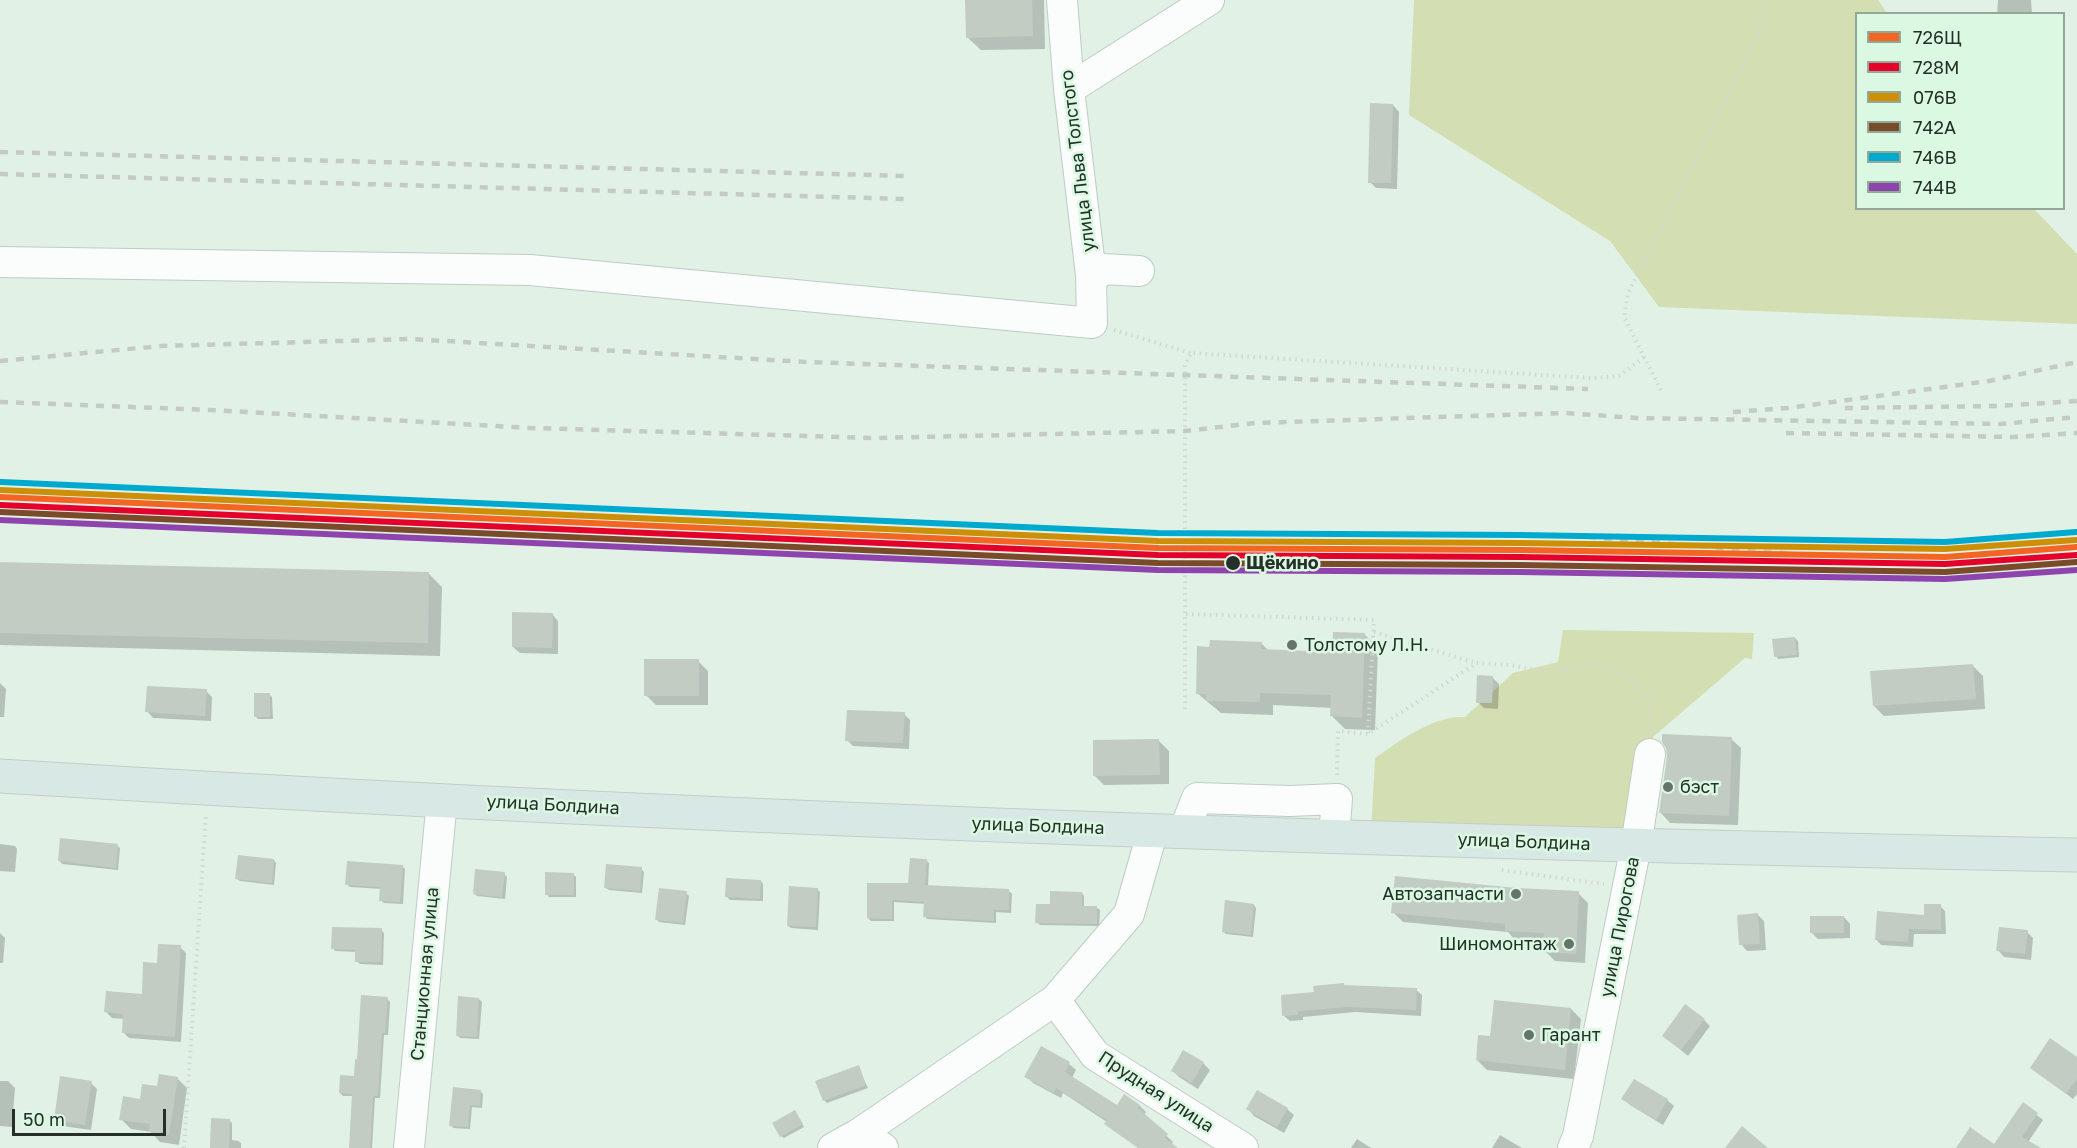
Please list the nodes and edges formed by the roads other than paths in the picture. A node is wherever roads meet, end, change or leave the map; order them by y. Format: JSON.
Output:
{"nodes":[{"id":1,"x":1062,"y":0,"type":"edge"},
{"id":2,"x":1209,"y":0,"type":"edge"},
{"id":3,"x":1069,"y":89,"type":"junction"},
{"id":4,"x":0,"y":262,"type":"edge"},
{"id":5,"x":1139,"y":271,"type":"dead end"},
{"id":6,"x":1091,"y":275,"type":"junction"},
{"id":7,"x":1650,"y":754,"type":"road end"},
{"id":8,"x":0,"y":776,"type":"edge"},
{"id":9,"x":442,"y":800,"type":"junction"},
{"id":10,"x":1168,"y":831,"type":"junction"},
{"id":11,"x":1334,"y":836,"type":"junction"},
{"id":12,"x":1636,"y":846,"type":"junction"},
{"id":13,"x":2077,"y":855,"type":"edge"},
{"id":14,"x":1055,"y":1000,"type":"junction"},
{"id":15,"x":871,"y":1140,"type":"edge"},
{"id":16,"x":1583,"y":1144,"type":"edge"},
{"id":17,"x":409,"y":1148,"type":"edge"},
{"id":18,"x":832,"y":1148,"type":"edge"},
{"id":19,"x":1242,"y":1148,"type":"edge"}],
"edges":[{"from":1,"to":3,"type":"street","name":"улица Льва Толстого"},
{"from":2,"to":3,"type":"street"},
{"from":3,"to":6,"type":"street","name":"улица Льва Толстого"},
{"from":4,"to":6,"type":"street","name":"улица Льва Толстого"},
{"from":5,"to":6,"type":"street"},
{"from":7,"to":12,"type":"street","name":"улица Пирогова"},
{"from":8,"to":9,"type":"main road","name":"улица Болдина"},
{"from":9,"to":10,"type":"main road","name":"улица Болдина"},
{"from":9,"to":17,"type":"street","name":"Станционная улица"},
{"from":10,"to":11,"type":"main road","name":"улица Болдина"},
{"from":10,"to":11,"type":"street"},
{"from":10,"to":14,"type":"street"},
{"from":11,"to":12,"type":"main road","name":"улица Болдина"},
{"from":12,"to":13,"type":"main road","name":"улица Болдина"},
{"from":12,"to":16,"type":"street","name":"улица Пирогова"},
{"from":14,"to":15,"type":"street"},
{"from":14,"to":19,"type":"street","name":"Прудная улица"},
{"from":15,"to":18,"type":"street"}]}
